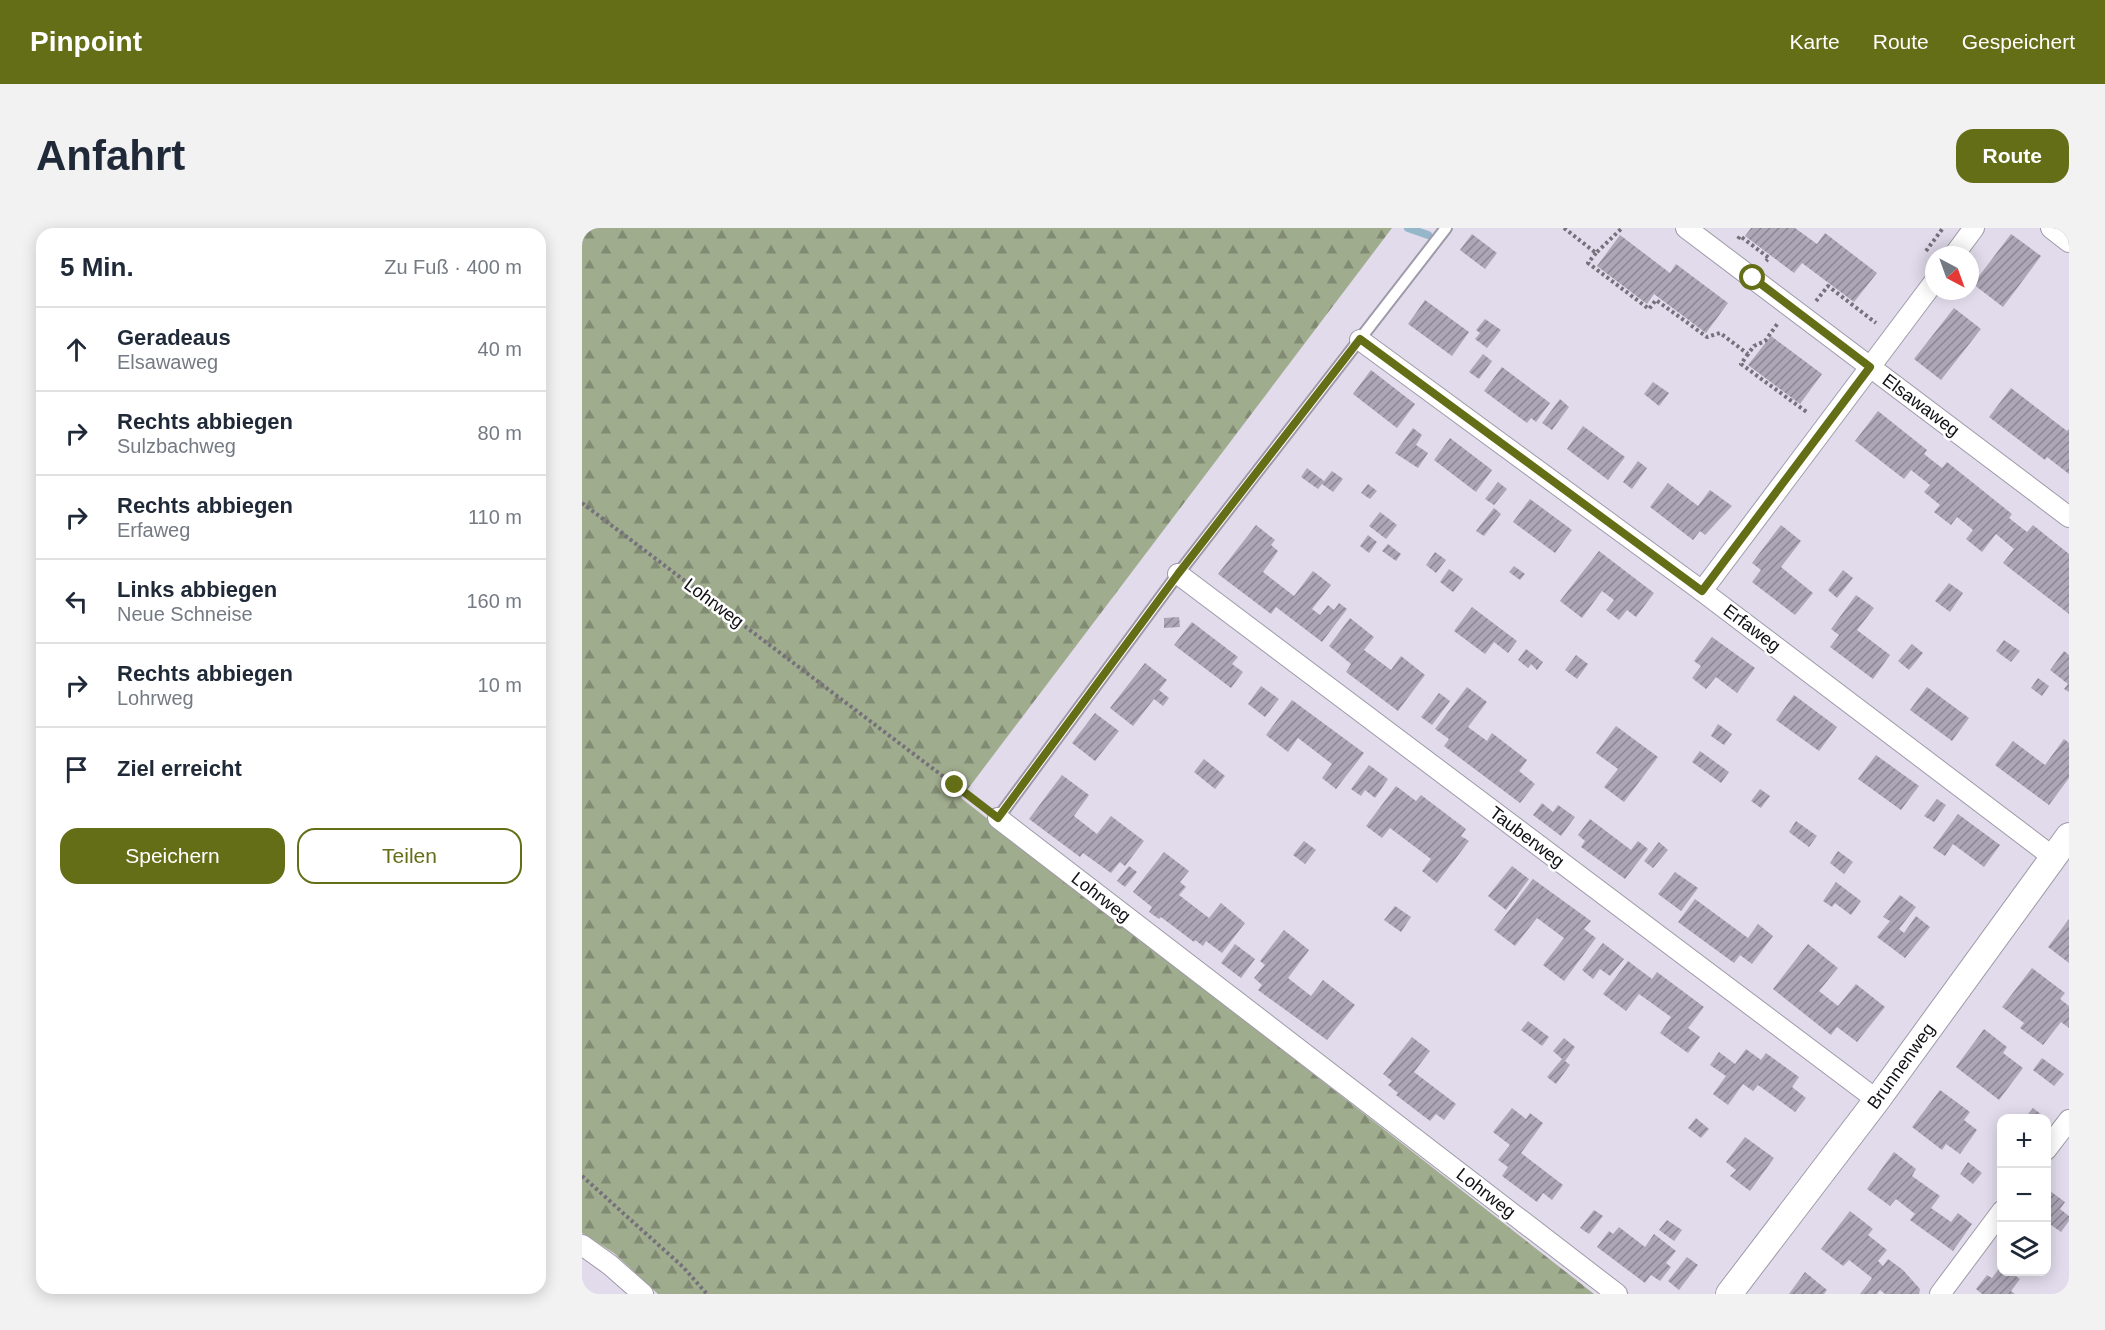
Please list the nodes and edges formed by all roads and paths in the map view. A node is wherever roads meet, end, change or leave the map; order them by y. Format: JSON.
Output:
{"nodes":[{"id":1,"x":1446,"y":228,"type":"edge"},
{"id":2,"x":1558,"y":228,"type":"edge"},
{"id":3,"x":1564,"y":228,"type":"edge"},
{"id":4,"x":1622,"y":228,"type":"edge"},
{"id":5,"x":1686,"y":228,"type":"edge"},
{"id":6,"x":1943,"y":228,"type":"edge"},
{"id":7,"x":1974,"y":228,"type":"edge"},
{"id":8,"x":2051,"y":228,"type":"edge"},
{"id":9,"x":2069,"y":242,"type":"edge"},
{"id":10,"x":1930,"y":246,"type":"edge"},
{"id":11,"x":1961,"y":246,"type":"edge"},
{"id":12,"x":1596,"y":253,"type":"junction"},
{"id":13,"x":1925,"y":294,"type":"edge"},
{"id":14,"x":1797,"y":312,"type":"junction"},
{"id":15,"x":1893,"y":336,"type":"junction"},
{"id":16,"x":1360,"y":339,"type":"junction"},
{"id":17,"x":1748,"y":354,"type":"junction"},
{"id":18,"x":1870,"y":367,"type":"junction"},
{"id":19,"x":1826,"y":426,"type":"junction"},
{"id":20,"x":582,"y":503,"type":"edge"},
{"id":21,"x":2069,"y":518,"type":"edge"},
{"id":22,"x":1178,"y":574,"type":"junction"},
{"id":23,"x":1702,"y":591,"type":"junction"},
{"id":24,"x":998,"y":818,"type":"junction"},
{"id":25,"x":2069,"y":836,"type":"edge"},
{"id":26,"x":2053,"y":857,"type":"junction"},
{"id":27,"x":1876,"y":1100,"type":"junction"},
{"id":28,"x":2069,"y":1120,"type":"edge"},
{"id":29,"x":2051,"y":1143,"type":"edge"},
{"id":30,"x":582,"y":1176,"type":"edge"},
{"id":31,"x":1997,"y":1216,"type":"edge"},
{"id":32,"x":582,"y":1245,"type":"edge"},
{"id":33,"x":643,"y":1294,"type":"edge"},
{"id":34,"x":707,"y":1294,"type":"edge"},
{"id":35,"x":1617,"y":1294,"type":"edge"},
{"id":36,"x":1729,"y":1294,"type":"edge"},
{"id":37,"x":1940,"y":1294,"type":"edge"}],
"edges":[{"from":1,"to":16,"type":"lane"},
{"from":2,"to":3,"type":"path"},
{"from":3,"to":12,"type":"path"},
{"from":4,"to":12,"type":"path"},
{"from":5,"to":14,"type":"street","name":"Elsawaweg"},
{"from":6,"to":10,"type":"path"},
{"from":7,"to":11,"type":"street"},
{"from":8,"to":9,"type":"street"},
{"from":12,"to":17,"type":"path"},
{"from":13,"to":15,"type":"street"},
{"from":14,"to":15,"type":"path"},
{"from":14,"to":17,"type":"path"},
{"from":14,"to":18,"type":"street","name":"Elsawaweg"},
{"from":15,"to":18,"type":"street"},
{"from":16,"to":22,"type":"lane"},
{"from":16,"to":23,"type":"street","name":"Erfaweg"},
{"from":17,"to":19,"type":"path"},
{"from":18,"to":19,"type":"street"},
{"from":18,"to":21,"type":"street","name":"Elsawaweg"},
{"from":19,"to":23,"type":"street"},
{"from":20,"to":24,"type":"path","name":"Lohrweg"},
{"from":22,"to":24,"type":"lane"},
{"from":22,"to":27,"type":"street","name":"Tauberweg"},
{"from":23,"to":26,"type":"street","name":"Erfaweg"},
{"from":24,"to":35,"type":"street","name":"Lohrweg"},
{"from":25,"to":26,"type":"street","name":"Brunnenweg"},
{"from":26,"to":27,"type":"street","name":"Brunnenweg"},
{"from":27,"to":36,"type":"street","name":"Brunnenweg"},
{"from":28,"to":29,"type":"street"},
{"from":30,"to":34,"type":"path"},
{"from":31,"to":37,"type":"street"},
{"from":32,"to":33,"type":"street"}]}
